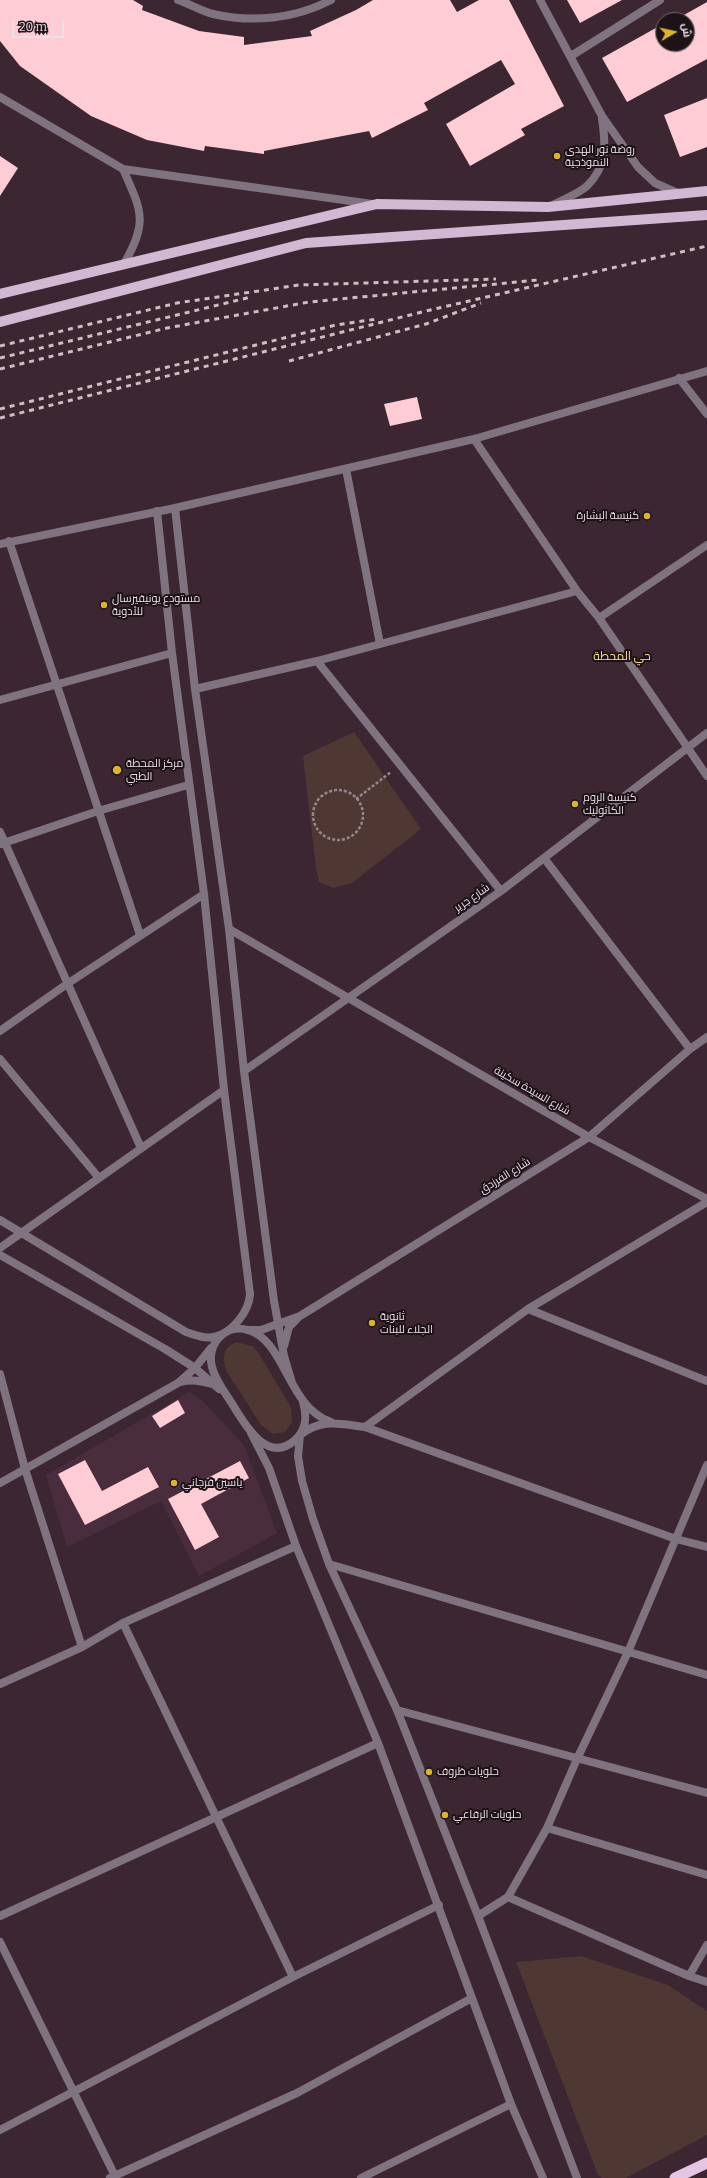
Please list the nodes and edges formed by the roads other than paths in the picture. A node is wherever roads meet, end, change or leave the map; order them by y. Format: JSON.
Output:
{"nodes":[{"id":1,"x":178,"y":0,"type":"edge"},
{"id":2,"x":331,"y":0,"type":"edge"},
{"id":3,"x":540,"y":0,"type":"edge"},
{"id":4,"x":660,"y":0,"type":"edge"},
{"id":5,"x":571,"y":56,"type":"junction"},
{"id":6,"x":0,"y":97,"type":"edge"},
{"id":7,"x":602,"y":116,"type":"junction"},
{"id":8,"x":123,"y":169,"type":"junction"},
{"id":9,"x":707,"y":191,"type":"edge"},
{"id":10,"x":683,"y":195,"type":"junction"},
{"id":11,"x":377,"y":204,"type":"junction"},
{"id":12,"x":548,"y":208,"type":"junction"},
{"id":13,"x":707,"y":215,"type":"edge"},
{"id":14,"x":124,"y":264,"type":"junction"},
{"id":15,"x":0,"y":294,"type":"edge"},
{"id":16,"x":0,"y":322,"type":"edge"},
{"id":17,"x":707,"y":371,"type":"edge"},
{"id":18,"x":678,"y":378,"type":"junction"},
{"id":19,"x":707,"y":414,"type":"edge"},
{"id":20,"x":474,"y":439,"type":"junction"},
{"id":21,"x":346,"y":469,"type":"junction"},
{"id":22,"x":175,"y":508,"type":"junction"},
{"id":23,"x":157,"y":512,"type":"junction"},
{"id":24,"x":10,"y":541,"type":"junction"},
{"id":25,"x":0,"y":544,"type":"edge"},
{"id":26,"x":707,"y":545,"type":"edge"},
{"id":27,"x":577,"y":591,"type":"junction"},
{"id":28,"x":599,"y":618,"type":"junction"},
{"id":29,"x":380,"y":644,"type":"junction"},
{"id":30,"x":172,"y":653,"type":"junction"},
{"id":31,"x":317,"y":661,"type":"junction"},
{"id":32,"x":57,"y":684,"type":"junction"},
{"id":33,"x":195,"y":689,"type":"junction"},
{"id":34,"x":0,"y":700,"type":"edge"},
{"id":35,"x":707,"y":733,"type":"edge"},
{"id":36,"x":688,"y":747,"type":"junction"},
{"id":37,"x":707,"y":776,"type":"edge"},
{"id":38,"x":188,"y":785,"type":"junction"},
{"id":39,"x":98,"y":811,"type":"junction"},
{"id":40,"x":0,"y":832,"type":"edge"},
{"id":41,"x":2,"y":844,"type":"edge"},
{"id":42,"x":544,"y":858,"type":"junction"},
{"id":43,"x":501,"y":891,"type":"junction"},
{"id":44,"x":204,"y":894,"type":"junction"},
{"id":45,"x":229,"y":929,"type":"junction"},
{"id":46,"x":140,"y":935,"type":"junction"},
{"id":47,"x":67,"y":984,"type":"junction"},
{"id":48,"x":349,"y":999,"type":"junction"},
{"id":49,"x":0,"y":1031,"type":"edge"},
{"id":50,"x":707,"y":1037,"type":"edge"},
{"id":51,"x":690,"y":1049,"type":"junction"},
{"id":52,"x":0,"y":1059,"type":"edge"},
{"id":53,"x":244,"y":1071,"type":"junction"},
{"id":54,"x":224,"y":1090,"type":"junction"},
{"id":55,"x":589,"y":1137,"type":"junction"},
{"id":56,"x":141,"y":1148,"type":"junction"},
{"id":57,"x":99,"y":1178,"type":"junction"},
{"id":58,"x":707,"y":1201,"type":"edge"},
{"id":59,"x":0,"y":1220,"type":"edge"},
{"id":60,"x":21,"y":1233,"type":"junction"},
{"id":61,"x":0,"y":1248,"type":"edge"},
{"id":62,"x":0,"y":1255,"type":"edge"},
{"id":63,"x":528,"y":1310,"type":"junction"},
{"id":64,"x":300,"y":1316,"type":"junction"},
{"id":65,"x":278,"y":1326,"type":"junction"},
{"id":66,"x":247,"y":1330,"type":"junction"},
{"id":67,"x":224,"y":1333,"type":"junction"},
{"id":68,"x":214,"y":1344,"type":"junction"},
{"id":69,"x":284,"y":1356,"type":"junction"},
{"id":70,"x":195,"y":1368,"type":"junction"},
{"id":71,"x":0,"y":1374,"type":"edge"},
{"id":72,"x":707,"y":1381,"type":"edge"},
{"id":73,"x":178,"y":1383,"type":"junction"},
{"id":74,"x":292,"y":1383,"type":"junction"},
{"id":75,"x":220,"y":1389,"type":"junction"},
{"id":76,"x":227,"y":1395,"type":"junction"},
{"id":77,"x":303,"y":1402,"type":"junction"},
{"id":78,"x":337,"y":1424,"type":"junction"},
{"id":79,"x":365,"y":1427,"type":"junction"},
{"id":80,"x":251,"y":1433,"type":"junction"},
{"id":81,"x":300,"y":1435,"type":"junction"},
{"id":82,"x":707,"y":1465,"type":"edge"},
{"id":83,"x":25,"y":1470,"type":"junction"},
{"id":84,"x":0,"y":1484,"type":"edge"},
{"id":85,"x":676,"y":1539,"type":"junction"},
{"id":86,"x":296,"y":1546,"type":"junction"},
{"id":87,"x":707,"y":1547,"type":"edge"},
{"id":88,"x":329,"y":1564,"type":"junction"},
{"id":89,"x":123,"y":1623,"type":"junction"},
{"id":90,"x":82,"y":1647,"type":"junction"},
{"id":91,"x":628,"y":1652,"type":"junction"},
{"id":92,"x":707,"y":1675,"type":"edge"},
{"id":93,"x":0,"y":1684,"type":"edge"},
{"id":94,"x":397,"y":1710,"type":"junction"},
{"id":95,"x":378,"y":1743,"type":"junction"},
{"id":96,"x":577,"y":1759,"type":"junction"},
{"id":97,"x":707,"y":1793,"type":"edge"},
{"id":98,"x":215,"y":1817,"type":"junction"},
{"id":99,"x":547,"y":1828,"type":"junction"},
{"id":100,"x":707,"y":1875,"type":"edge"},
{"id":101,"x":508,"y":1897,"type":"junction"},
{"id":102,"x":439,"y":1905,"type":"junction"},
{"id":103,"x":0,"y":1916,"type":"edge"},
{"id":104,"x":478,"y":1916,"type":"junction"},
{"id":105,"x":0,"y":1942,"type":"edge"},
{"id":106,"x":707,"y":1945,"type":"edge"},
{"id":107,"x":689,"y":1976,"type":"junction"},
{"id":108,"x":293,"y":1977,"type":"junction"},
{"id":109,"x":707,"y":1982,"type":"edge"},
{"id":110,"x":472,"y":1998,"type":"junction"},
{"id":111,"x":73,"y":2091,"type":"junction"},
{"id":112,"x":511,"y":2104,"type":"junction"},
{"id":113,"x":0,"y":2130,"type":"edge"},
{"id":114,"x":707,"y":2163,"type":"edge"},
{"id":115,"x":113,"y":2177,"type":"edge"},
{"id":116,"x":361,"y":2178,"type":"edge"},
{"id":117,"x":543,"y":2178,"type":"edge"},
{"id":118,"x":577,"y":2178,"type":"edge"},
{"id":119,"x":675,"y":2178,"type":"edge"}],
"edges":[{"from":1,"to":2,"type":"street"},
{"from":3,"to":5,"type":"street"},
{"from":4,"to":5,"type":"street"},
{"from":5,"to":7,"type":"street"},
{"from":6,"to":8,"type":"street"},
{"from":7,"to":10,"type":"street"},
{"from":7,"to":12,"type":"street"},
{"from":8,"to":11,"type":"street"},
{"from":8,"to":14,"type":"street"},
{"from":9,"to":10,"type":"main road"},
{"from":10,"to":12,"type":"main road"},
{"from":11,"to":12,"type":"main road"},
{"from":11,"to":14,"type":"main road"},
{"from":13,"to":16,"type":"main road"},
{"from":14,"to":15,"type":"main road"},
{"from":17,"to":18,"type":"street"},
{"from":18,"to":19,"type":"street"},
{"from":18,"to":20,"type":"street"},
{"from":20,"to":21,"type":"street"},
{"from":20,"to":27,"type":"street"},
{"from":21,"to":22,"type":"street"},
{"from":21,"to":29,"type":"street"},
{"from":22,"to":23,"type":"street"},
{"from":22,"to":33,"type":"street"},
{"from":23,"to":24,"type":"street"},
{"from":23,"to":30,"type":"street"},
{"from":24,"to":25,"type":"street"},
{"from":24,"to":32,"type":"street"},
{"from":26,"to":28,"type":"street"},
{"from":27,"to":28,"type":"street"},
{"from":27,"to":29,"type":"street"},
{"from":28,"to":36,"type":"street"},
{"from":29,"to":31,"type":"street"},
{"from":30,"to":32,"type":"street"},
{"from":30,"to":38,"type":"street"},
{"from":31,"to":33,"type":"street"},
{"from":31,"to":43,"type":"street"},
{"from":32,"to":34,"type":"street"},
{"from":32,"to":39,"type":"street"},
{"from":33,"to":45,"type":"street"},
{"from":35,"to":36,"type":"street","name":"شارع جرير"},
{"from":36,"to":37,"type":"street"},
{"from":36,"to":42,"type":"street","name":"شارع جرير"},
{"from":38,"to":39,"type":"street"},
{"from":38,"to":44,"type":"street"},
{"from":39,"to":41,"type":"street"},
{"from":39,"to":46,"type":"street"},
{"from":40,"to":41,"type":"street"},
{"from":41,"to":47,"type":"street"},
{"from":42,"to":43,"type":"street","name":"شارع جرير"},
{"from":42,"to":51,"type":"street"},
{"from":43,"to":48,"type":"street","name":"شارع جرير"},
{"from":44,"to":46,"type":"street"},
{"from":44,"to":54,"type":"street"},
{"from":45,"to":48,"type":"street","name":"شارع السيدة سكينة"},
{"from":45,"to":53,"type":"street"},
{"from":46,"to":47,"type":"street"},
{"from":47,"to":49,"type":"street"},
{"from":47,"to":56,"type":"street"},
{"from":48,"to":53,"type":"street","name":"شارع جرير"},
{"from":48,"to":55,"type":"street","name":"شارع السيدة سكينة"},
{"from":50,"to":51,"type":"street","name":"شارع الفرزدق"},
{"from":51,"to":55,"type":"street","name":"شارع الفرزدق"},
{"from":52,"to":57,"type":"street"},
{"from":53,"to":65,"type":"street"},
{"from":54,"to":56,"type":"street"},
{"from":54,"to":67,"type":"street"},
{"from":55,"to":58,"type":"street","name":"شارع السيدة سكينة"},
{"from":55,"to":64,"type":"street","name":"شارع الفرزدق"},
{"from":56,"to":57,"type":"street"},
{"from":57,"to":60,"type":"street"},
{"from":58,"to":63,"type":"street"},
{"from":59,"to":60,"type":"street"},
{"from":60,"to":61,"type":"street"},
{"from":60,"to":67,"type":"street"},
{"from":62,"to":70,"type":"street"},
{"from":63,"to":72,"type":"street"},
{"from":63,"to":79,"type":"street"},
{"from":64,"to":65,"type":"street"},
{"from":64,"to":69,"type":"street"},
{"from":65,"to":66,"type":"street"},
{"from":65,"to":69,"type":"street"},
{"from":66,"to":67,"type":"street"},
{"from":66,"to":74,"type":"street"},
{"from":67,"to":68,"type":"street"},
{"from":68,"to":70,"type":"street"},
{"from":68,"to":76,"type":"street"},
{"from":69,"to":74,"type":"street"},
{"from":70,"to":73,"type":"street"},
{"from":70,"to":75,"type":"street"},
{"from":71,"to":83,"type":"street"},
{"from":73,"to":75,"type":"street"},
{"from":73,"to":83,"type":"street"},
{"from":74,"to":77,"type":"street"},
{"from":75,"to":76,"type":"street"},
{"from":76,"to":80,"type":"street"},
{"from":77,"to":78,"type":"street"},
{"from":77,"to":81,"type":"street"},
{"from":78,"to":79,"type":"street"},
{"from":78,"to":81,"type":"street"},
{"from":79,"to":85,"type":"street"},
{"from":80,"to":81,"type":"street"},
{"from":80,"to":86,"type":"street"},
{"from":81,"to":88,"type":"street"},
{"from":82,"to":85,"type":"street"},
{"from":83,"to":84,"type":"street"},
{"from":83,"to":90,"type":"street"},
{"from":85,"to":87,"type":"street"},
{"from":85,"to":91,"type":"street"},
{"from":86,"to":89,"type":"street"},
{"from":86,"to":95,"type":"street"},
{"from":88,"to":91,"type":"street"},
{"from":88,"to":94,"type":"street"},
{"from":89,"to":90,"type":"street"},
{"from":89,"to":98,"type":"street"},
{"from":90,"to":93,"type":"street"},
{"from":91,"to":92,"type":"street"},
{"from":91,"to":96,"type":"street"},
{"from":94,"to":96,"type":"street"},
{"from":94,"to":104,"type":"street"},
{"from":95,"to":98,"type":"street"},
{"from":95,"to":102,"type":"street"},
{"from":96,"to":97,"type":"street"},
{"from":96,"to":99,"type":"street"},
{"from":98,"to":103,"type":"street"},
{"from":98,"to":108,"type":"street"},
{"from":99,"to":100,"type":"street"},
{"from":99,"to":101,"type":"street"},
{"from":101,"to":104,"type":"street"},
{"from":101,"to":107,"type":"street"},
{"from":102,"to":108,"type":"street"},
{"from":102,"to":110,"type":"street"},
{"from":104,"to":118,"type":"street"},
{"from":105,"to":111,"type":"street"},
{"from":106,"to":107,"type":"street"},
{"from":107,"to":109,"type":"street"},
{"from":108,"to":111,"type":"street"},
{"from":110,"to":112,"type":"street"},
{"from":110,"to":115,"type":"street"},
{"from":111,"to":113,"type":"street"},
{"from":111,"to":115,"type":"street"},
{"from":112,"to":116,"type":"street"},
{"from":112,"to":117,"type":"street"},
{"from":114,"to":119,"type":"highway"}]}
